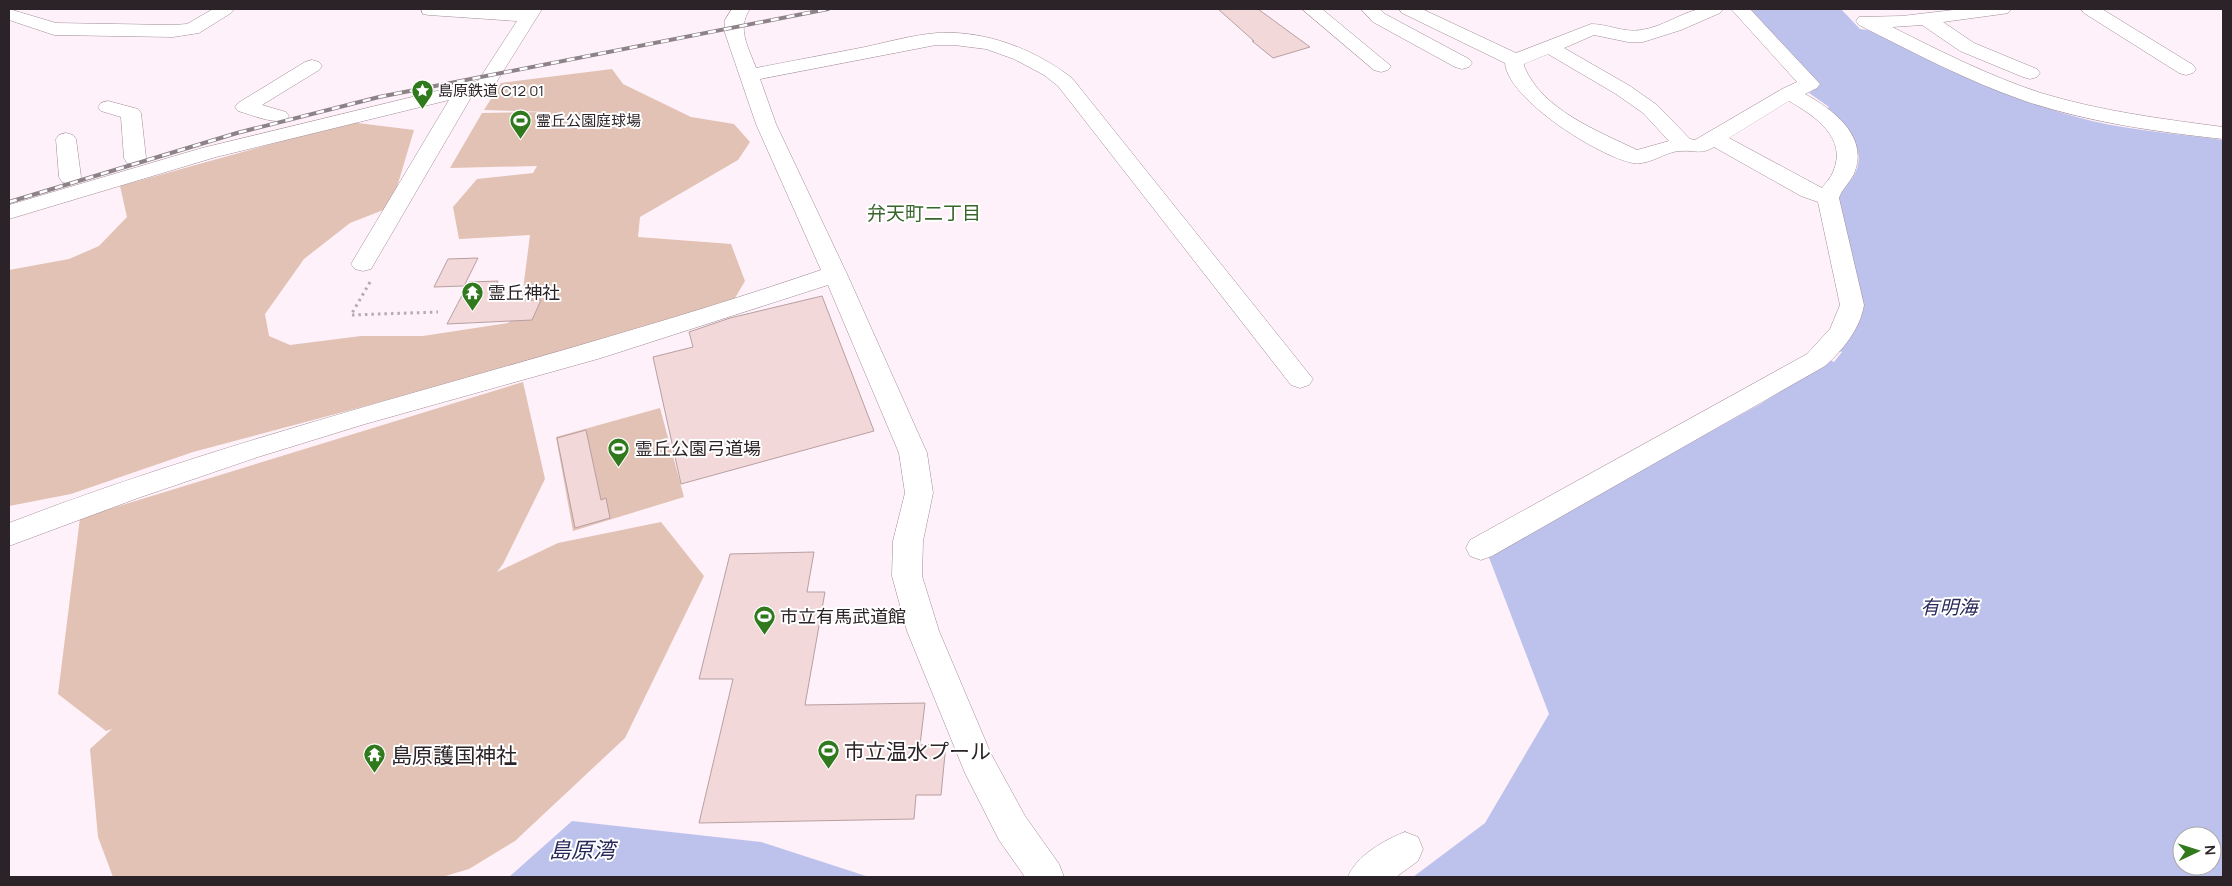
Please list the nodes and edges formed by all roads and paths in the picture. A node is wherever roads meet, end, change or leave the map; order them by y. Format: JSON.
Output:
{"nodes":[{"id":1,"x":226,"y":9,"type":"edge"},
{"id":2,"x":1311,"y":9,"type":"edge"},
{"id":3,"x":1370,"y":9,"type":"edge"},
{"id":4,"x":1408,"y":9,"type":"edge"},
{"id":5,"x":1714,"y":9,"type":"edge"},
{"id":6,"x":1740,"y":9,"type":"edge"},
{"id":7,"x":2002,"y":9,"type":"edge"},
{"id":8,"x":2090,"y":9,"type":"edge"},
{"id":9,"x":429,"y":10,"type":"dead end"},
{"id":10,"x":531,"y":12,"type":"edge"},
{"id":11,"x":9,"y":14,"type":"edge"},
{"id":12,"x":1860,"y":15,"type":"edge"},
{"id":13,"x":737,"y":18,"type":"edge"},
{"id":14,"x":1926,"y":19,"type":"junction"},
{"id":15,"x":1549,"y":47,"type":"junction"},
{"id":16,"x":1515,"y":59,"type":"junction"},
{"id":17,"x":1462,"y":63,"type":"dead end"},
{"id":18,"x":312,"y":66,"type":"dead end"},
{"id":19,"x":1381,"y":66,"type":"dead end"},
{"id":20,"x":496,"y":67,"type":"junction"},
{"id":21,"x":2186,"y":69,"type":"dead end"},
{"id":22,"x":2030,"y":73,"type":"dead end"},
{"id":23,"x":749,"y":76,"type":"junction"},
{"id":24,"x":466,"y":90,"type":"junction"},
{"id":25,"x":1789,"y":93,"type":"junction"},
{"id":26,"x":108,"y":107,"type":"dead end"},
{"id":27,"x":151,"y":108,"type":"dead end"},
{"id":28,"x":279,"y":116,"type":"junction"},
{"id":29,"x":131,"y":119,"type":"junction"},
{"id":30,"x":2223,"y":133,"type":"edge"},
{"id":31,"x":1713,"y":138,"type":"junction"},
{"id":32,"x":66,"y":139,"type":"dead end"},
{"id":33,"x":1683,"y":144,"type":"junction"},
{"id":34,"x":135,"y":158,"type":"junction"},
{"id":35,"x":70,"y":177,"type":"junction"},
{"id":36,"x":9,"y":195,"type":"edge"},
{"id":37,"x":1828,"y":198,"type":"junction"},
{"id":38,"x":9,"y":212,"type":"edge"},
{"id":39,"x":363,"y":264,"type":"dead end"},
{"id":40,"x":835,"y":274,"type":"junction"},
{"id":41,"x":1300,"y":379,"type":"dead end"},
{"id":42,"x":9,"y":535,"type":"edge"},
{"id":43,"x":1481,"y":548,"type":"dead end"},
{"id":44,"x":1405,"y":849,"type":"dead end"},
{"id":45,"x":1046,"y":877,"type":"edge"},
{"id":46,"x":1366,"y":877,"type":"edge"}],
"edges":[{"from":1,"to":11,"type":"street"},
{"from":2,"to":19,"type":"street"},
{"from":3,"to":17,"type":"street"},
{"from":4,"to":16,"type":"street"},
{"from":5,"to":15,"type":"street"},
{"from":6,"to":25,"type":"street"},
{"from":7,"to":14,"type":"street"},
{"from":8,"to":21,"type":"street"},
{"from":9,"to":10,"type":"street"},
{"from":10,"to":20,"type":"street"},
{"from":12,"to":14,"type":"street"},
{"from":12,"to":30,"type":"street"},
{"from":13,"to":23,"type":"street"},
{"from":14,"to":22,"type":"street"},
{"from":15,"to":16,"type":"street"},
{"from":15,"to":33,"type":"street"},
{"from":16,"to":33,"type":"street"},
{"from":18,"to":28,"type":"street"},
{"from":20,"to":24,"type":"street"},
{"from":20,"to":28,"type":"street"},
{"from":23,"to":40,"type":"street"},
{"from":23,"to":41,"type":"street"},
{"from":24,"to":38,"type":"street"},
{"from":24,"to":39,"type":"street"},
{"from":25,"to":31,"type":"street"},
{"from":25,"to":37,"type":"street"},
{"from":26,"to":29,"type":"street"},
{"from":27,"to":29,"type":"street"},
{"from":28,"to":34,"type":"street"},
{"from":29,"to":34,"type":"street"},
{"from":31,"to":33,"type":"street"},
{"from":31,"to":37,"type":"street"},
{"from":32,"to":35,"type":"street"},
{"from":34,"to":35,"type":"street"},
{"from":35,"to":36,"type":"street"},
{"from":37,"to":43,"type":"street"},
{"from":40,"to":42,"type":"street"},
{"from":40,"to":45,"type":"street"},
{"from":44,"to":46,"type":"street"}]}
